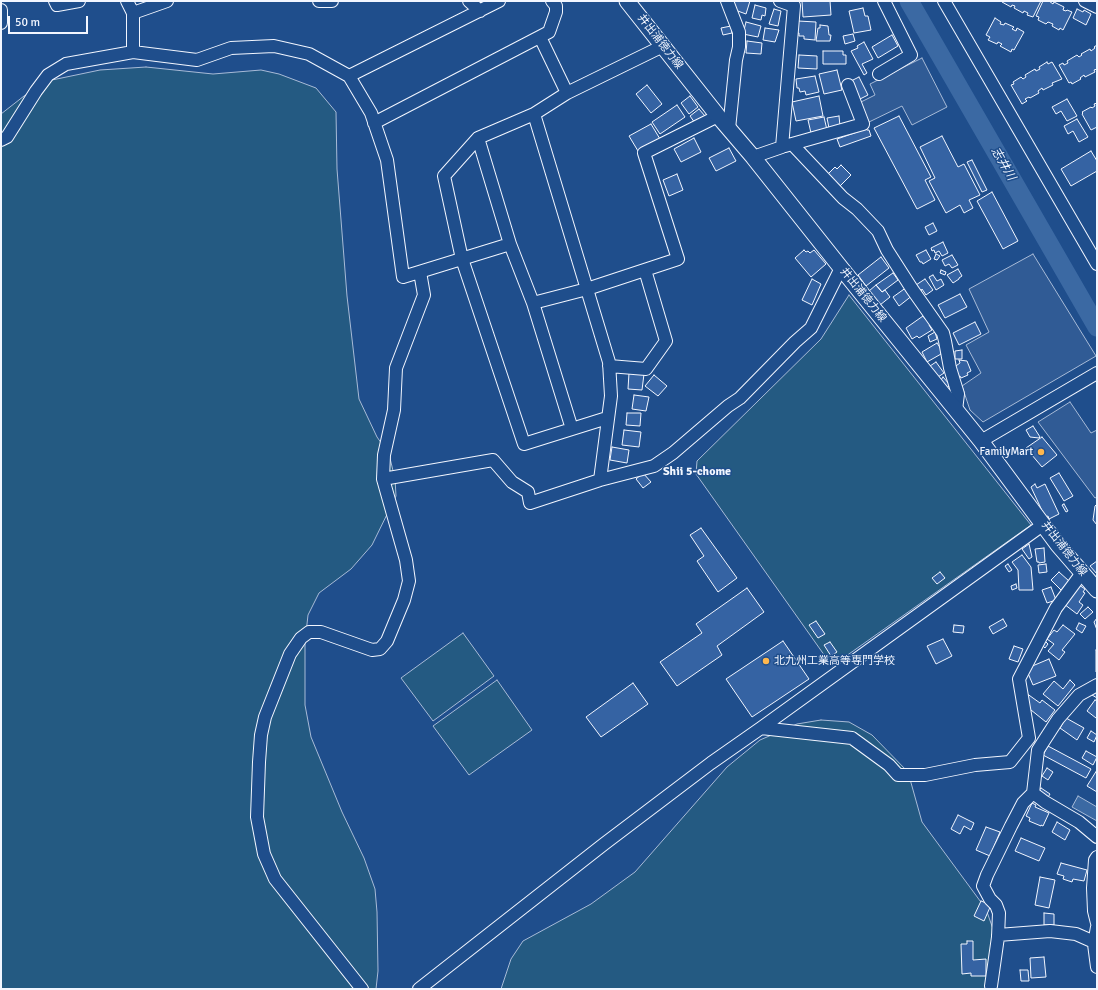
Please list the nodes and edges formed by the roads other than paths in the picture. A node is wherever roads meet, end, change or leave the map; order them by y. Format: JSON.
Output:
{"nodes":[{"id":1,"x":55,"y":1,"type":"edge"},
{"id":2,"x":79,"y":1,"type":"edge"},
{"id":3,"x":127,"y":1,"type":"edge"},
{"id":4,"x":166,"y":1,"type":"edge"},
{"id":5,"x":319,"y":1,"type":"edge"},
{"id":6,"x":332,"y":1,"type":"edge"},
{"id":7,"x":469,"y":1,"type":"edge"},
{"id":8,"x":499,"y":1,"type":"edge"},
{"id":9,"x":552,"y":1,"type":"edge"},
{"id":10,"x":627,"y":1,"type":"edge"},
{"id":11,"x":727,"y":1,"type":"edge"},
{"id":12,"x":780,"y":1,"type":"edge"},
{"id":13,"x":884,"y":1,"type":"edge"},
{"id":14,"x":944,"y":1,"type":"edge"},
{"id":15,"x":1085,"y":1,"type":"edge"},
{"id":16,"x":794,"y":4,"type":"edge"},
{"id":17,"x":1097,"y":7,"type":"edge"},
{"id":18,"x":1,"y":10,"type":"edge"},
{"id":19,"x":480,"y":11,"type":"junction"},
{"id":20,"x":133,"y":13,"type":"junction"},
{"id":21,"x":1,"y":24,"type":"edge"},
{"id":22,"x":540,"y":37,"type":"junction"},
{"id":23,"x":663,"y":46,"type":"junction"},
{"id":24,"x":133,"y":52,"type":"junction"},
{"id":25,"x":879,"y":74,"type":"dead end"},
{"id":26,"x":349,"y":76,"type":"junction"},
{"id":27,"x":848,"y":85,"type":"dead end"},
{"id":28,"x":567,"y":93,"type":"junction"},
{"id":29,"x":534,"y":114,"type":"junction"},
{"id":30,"x":718,"y":116,"type":"junction"},
{"id":31,"x":374,"y":123,"type":"junction"},
{"id":32,"x":729,"y":129,"type":"junction"},
{"id":33,"x":478,"y":138,"type":"junction"},
{"id":34,"x":1,"y":140,"type":"edge"},
{"id":35,"x":787,"y":145,"type":"junction"},
{"id":36,"x":753,"y":157,"type":"junction"},
{"id":37,"x":510,"y":244,"type":"junction"},
{"id":38,"x":462,"y":259,"type":"junction"},
{"id":39,"x":1097,"y":264,"type":"edge"},
{"id":40,"x":841,"y":268,"type":"junction"},
{"id":41,"x":645,"y":270,"type":"junction"},
{"id":42,"x":420,"y":272,"type":"junction"},
{"id":43,"x":587,"y":289,"type":"junction"},
{"id":44,"x":533,"y":303,"type":"junction"},
{"id":45,"x":609,"y":366,"type":"junction"},
{"id":46,"x":1097,"y":373,"type":"edge"},
{"id":47,"x":956,"y":410,"type":"junction"},
{"id":48,"x":607,"y":418,"type":"junction"},
{"id":49,"x":572,"y":429,"type":"junction"},
{"id":50,"x":981,"y":441,"type":"junction"},
{"id":51,"x":383,"y":479,"type":"junction"},
{"id":52,"x":600,"y":480,"type":"junction"},
{"id":53,"x":1044,"y":524,"type":"junction"},
{"id":54,"x":1082,"y":573,"type":"junction"},
{"id":55,"x":1097,"y":590,"type":"edge"},
{"id":56,"x":1097,"y":686,"type":"edge"},
{"id":57,"x":761,"y":728,"type":"junction"},
{"id":58,"x":1033,"y":793,"type":"junction"},
{"id":59,"x":1097,"y":837,"type":"edge"},
{"id":60,"x":1097,"y":857,"type":"edge"},
{"id":61,"x":1097,"y":923,"type":"edge"},
{"id":62,"x":1097,"y":927,"type":"edge"},
{"id":63,"x":998,"y":934,"type":"junction"},
{"id":64,"x":1094,"y":942,"type":"junction"},
{"id":65,"x":1097,"y":967,"type":"edge"},
{"id":66,"x":991,"y":986,"type":"dead end"},
{"id":67,"x":362,"y":989,"type":"edge"},
{"id":68,"x":419,"y":989,"type":"edge"}],
"edges":[{"from":1,"to":2,"type":"street"},
{"from":3,"to":20,"type":"street"},
{"from":4,"to":20,"type":"street"},
{"from":5,"to":6,"type":"street"},
{"from":7,"to":19,"type":"street"},
{"from":8,"to":19,"type":"street"},
{"from":9,"to":22,"type":"street"},
{"from":10,"to":23,"type":"main road","name":"井出浦徳力線"},
{"from":11,"to":32,"type":"street"},
{"from":12,"to":16,"type":"street"},
{"from":13,"to":25,"type":"street"},
{"from":14,"to":39,"type":"street"},
{"from":15,"to":17,"type":"street"},
{"from":16,"to":35,"type":"street"},
{"from":18,"to":21,"type":"street"},
{"from":19,"to":26,"type":"street"},
{"from":20,"to":24,"type":"street"},
{"from":22,"to":28,"type":"street"},
{"from":22,"to":31,"type":"street"},
{"from":23,"to":28,"type":"street"},
{"from":23,"to":30,"type":"main road","name":"井出浦徳力線"},
{"from":24,"to":26,"type":"street"},
{"from":24,"to":34,"type":"street"},
{"from":26,"to":31,"type":"street"},
{"from":27,"to":35,"type":"street"},
{"from":28,"to":29,"type":"street"},
{"from":29,"to":33,"type":"street"},
{"from":29,"to":43,"type":"street"},
{"from":30,"to":32,"type":"main road","name":"井出浦徳力線"},
{"from":30,"to":41,"type":"street"},
{"from":31,"to":42,"type":"street"},
{"from":32,"to":36,"type":"main road","name":"井出浦徳力線"},
{"from":33,"to":37,"type":"street"},
{"from":33,"to":38,"type":"street"},
{"from":35,"to":36,"type":"street"},
{"from":35,"to":47,"type":"street"},
{"from":36,"to":40,"type":"main road","name":"井出浦徳力線"},
{"from":37,"to":38,"type":"street"},
{"from":37,"to":44,"type":"street"},
{"from":38,"to":42,"type":"street"},
{"from":38,"to":49,"type":"street"},
{"from":40,"to":47,"type":"main road","name":"井出浦徳力線"},
{"from":40,"to":52,"type":"street"},
{"from":41,"to":43,"type":"street"},
{"from":41,"to":45,"type":"street"},
{"from":42,"to":51,"type":"street"},
{"from":43,"to":44,"type":"street"},
{"from":43,"to":45,"type":"street"},
{"from":44,"to":49,"type":"street"},
{"from":45,"to":48,"type":"street"},
{"from":46,"to":50,"type":"street"},
{"from":47,"to":50,"type":"main road","name":"井出浦徳力線"},
{"from":48,"to":49,"type":"street"},
{"from":48,"to":52,"type":"street"},
{"from":50,"to":53,"type":"main road","name":"井出浦徳力線"},
{"from":51,"to":52,"type":"street"},
{"from":51,"to":67,"type":"street"},
{"from":53,"to":54,"type":"main road","name":"井出浦徳力線"},
{"from":53,"to":57,"type":"street"},
{"from":54,"to":55,"type":"main road","name":"井出浦徳力線"},
{"from":54,"to":57,"type":"street"},
{"from":56,"to":58,"type":"street"},
{"from":57,"to":68,"type":"street"},
{"from":58,"to":59,"type":"street"},
{"from":58,"to":63,"type":"street"},
{"from":60,"to":61,"type":"street"},
{"from":62,"to":64,"type":"street"},
{"from":63,"to":64,"type":"street"},
{"from":63,"to":66,"type":"street"},
{"from":64,"to":65,"type":"street"}]}
